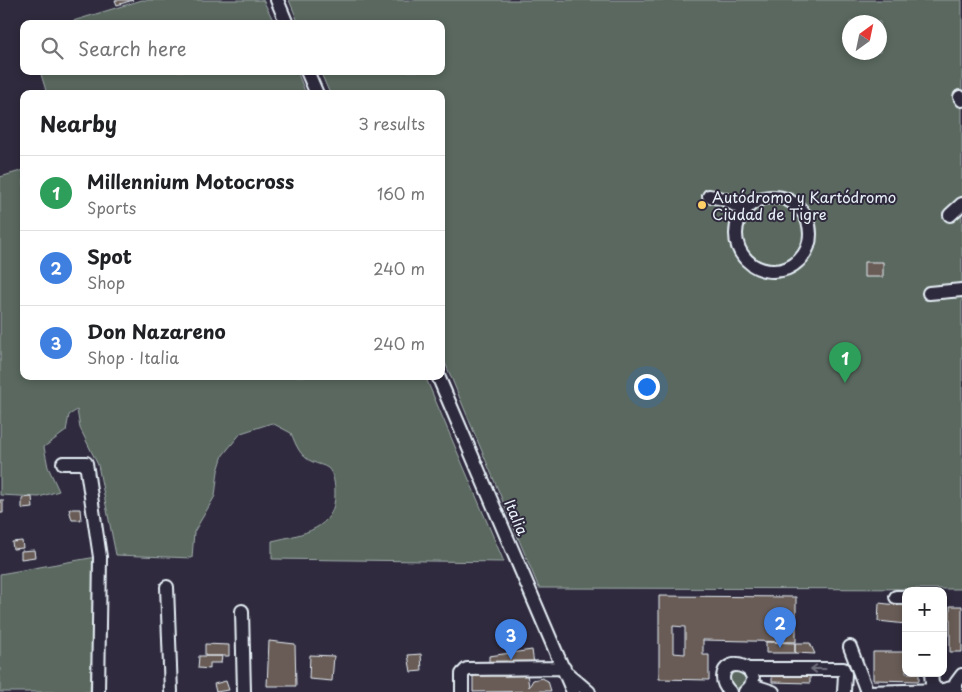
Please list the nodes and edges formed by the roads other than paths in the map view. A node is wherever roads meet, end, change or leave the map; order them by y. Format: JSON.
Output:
{"nodes":[{"id":1,"x":277,"y":0,"type":"edge"},
{"id":2,"x":285,"y":20,"type":"edge"},
{"id":3,"x":310,"y":75,"type":"edge"},
{"id":4,"x":315,"y":90,"type":"edge"},
{"id":5,"x":709,"y":196,"type":"dead end"},
{"id":6,"x":962,"y":204,"type":"edge"},
{"id":7,"x":744,"y":210,"type":"junction"},
{"id":8,"x":950,"y":215,"type":"dead end"},
{"id":9,"x":962,"y":290,"type":"edge"},
{"id":10,"x":929,"y":293,"type":"dead end"},
{"id":11,"x":440,"y":380,"type":"edge"},
{"id":12,"x":63,"y":463,"type":"dead end"},
{"id":13,"x":168,"y":588,"type":"dead end"},
{"id":14,"x":242,"y":611,"type":"dead end"},
{"id":15,"x":850,"y":647,"type":"dead end"},
{"id":16,"x":564,"y":669,"type":"junction"},
{"id":17,"x":748,"y":669,"type":"junction"},
{"id":18,"x":764,"y":669,"type":"junction"},
{"id":19,"x":962,"y":676,"type":"edge"},
{"id":20,"x":931,"y":677,"type":"edge"},
{"id":21,"x":759,"y":689,"type":"edge"},
{"id":22,"x":956,"y":689,"type":"edge"},
{"id":23,"x":937,"y":690,"type":"junction"},
{"id":24,"x":98,"y":692,"type":"edge"},
{"id":25,"x":171,"y":692,"type":"edge"},
{"id":26,"x":244,"y":692,"type":"edge"},
{"id":27,"x":462,"y":692,"type":"edge"},
{"id":28,"x":573,"y":692,"type":"edge"},
{"id":29,"x":589,"y":692,"type":"edge"},
{"id":30,"x":730,"y":692,"type":"edge"},
{"id":31,"x":844,"y":692,"type":"edge"},
{"id":32,"x":867,"y":692,"type":"edge"}],
"edges":[{"from":1,"to":2,"type":"street"},
{"from":3,"to":4,"type":"street"},
{"from":5,"to":7,"type":"street"},
{"from":6,"to":8,"type":"street"},
{"from":7,"to":7,"type":"street"},
{"from":9,"to":10,"type":"street"},
{"from":11,"to":16,"type":"street","name":"Italia"},
{"from":12,"to":24,"type":"street"},
{"from":13,"to":25,"type":"street"},
{"from":14,"to":26,"type":"street"},
{"from":15,"to":32,"type":"street"},
{"from":16,"to":27,"type":"street"},
{"from":16,"to":28,"type":"street","name":"Italia"},
{"from":16,"to":29,"type":"street","name":"Italia"},
{"from":17,"to":18,"type":"street"},
{"from":17,"to":21,"type":"street"},
{"from":17,"to":30,"type":"street"},
{"from":18,"to":21,"type":"street"},
{"from":31,"to":18,"type":"street","one_way":true},
{"from":19,"to":22,"type":"street"},
{"from":20,"to":23,"type":"street"},
{"from":22,"to":23,"type":"street"},
{"from":23,"to":32,"type":"street"}]}
